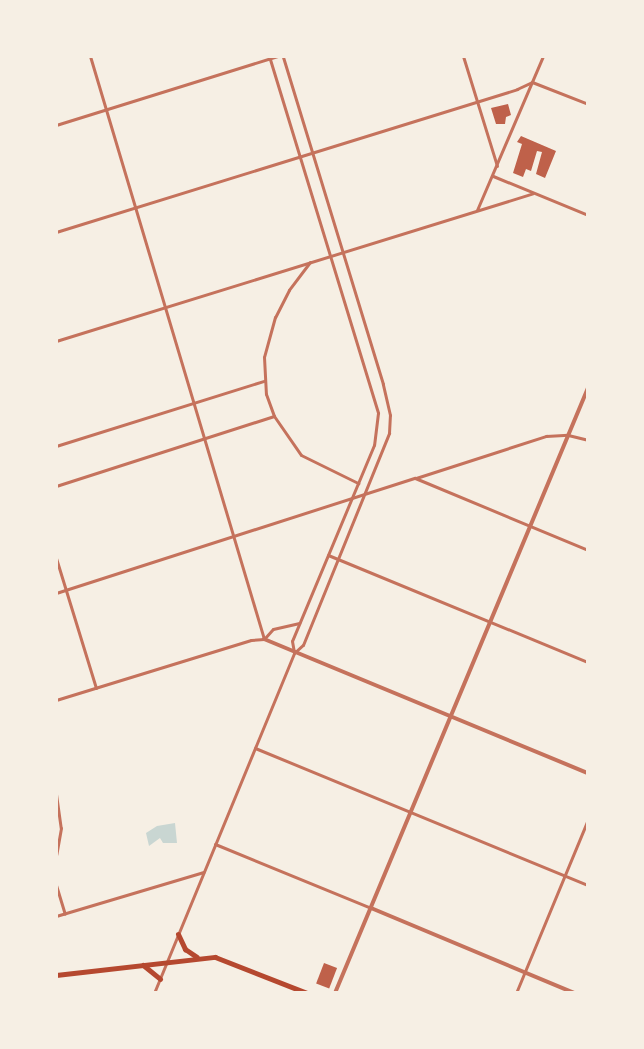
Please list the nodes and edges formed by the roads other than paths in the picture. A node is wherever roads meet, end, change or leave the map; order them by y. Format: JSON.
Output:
{"nodes":[{"id":1,"x":90,"y":56,"type":"edge"},
{"id":2,"x":277,"y":56,"type":"edge"},
{"id":3,"x":283,"y":56,"type":"edge"},
{"id":4,"x":463,"y":56,"type":"edge"},
{"id":5,"x":543,"y":56,"type":"edge"},
{"id":6,"x":269,"y":57,"type":"edge"},
{"id":7,"x":532,"y":82,"type":"junction"},
{"id":8,"x":478,"y":102,"type":"junction"},
{"id":9,"x":588,"y":104,"type":"edge"},
{"id":10,"x":106,"y":109,"type":"junction"},
{"id":11,"x":56,"y":125,"type":"edge"},
{"id":12,"x":313,"y":154,"type":"junction"},
{"id":13,"x":299,"y":158,"type":"junction"},
{"id":14,"x":497,"y":166,"type":"junction"},
{"id":15,"x":493,"y":176,"type":"junction"},
{"id":16,"x":533,"y":193,"type":"junction"},
{"id":17,"x":136,"y":208,"type":"junction"},
{"id":18,"x":477,"y":210,"type":"junction"},
{"id":19,"x":588,"y":215,"type":"edge"},
{"id":20,"x":56,"y":232,"type":"edge"},
{"id":21,"x":342,"y":251,"type":"junction"},
{"id":22,"x":331,"y":254,"type":"junction"},
{"id":23,"x":310,"y":262,"type":"junction"},
{"id":24,"x":165,"y":306,"type":"junction"},
{"id":25,"x":56,"y":341,"type":"edge"},
{"id":26,"x":264,"y":381,"type":"junction"},
{"id":27,"x":588,"y":388,"type":"edge"},
{"id":28,"x":194,"y":405,"type":"junction"},
{"id":29,"x":274,"y":416,"type":"junction"},
{"id":30,"x":568,"y":434,"type":"junction"},
{"id":31,"x":205,"y":440,"type":"junction"},
{"id":32,"x":588,"y":440,"type":"edge"},
{"id":33,"x":56,"y":446,"type":"edge"},
{"id":34,"x":415,"y":478,"type":"junction"},
{"id":35,"x":358,"y":483,"type":"junction"},
{"id":36,"x":56,"y":486,"type":"edge"},
{"id":37,"x":367,"y":493,"type":"junction"},
{"id":38,"x":351,"y":500,"type":"junction"},
{"id":39,"x":529,"y":526,"type":"junction"},
{"id":40,"x":234,"y":536,"type":"junction"},
{"id":41,"x":588,"y":550,"type":"edge"},
{"id":42,"x":328,"y":555,"type":"junction"},
{"id":43,"x":56,"y":558,"type":"edge"},
{"id":44,"x":339,"y":559,"type":"junction"},
{"id":45,"x":66,"y":590,"type":"junction"},
{"id":46,"x":56,"y":593,"type":"edge"},
{"id":47,"x":490,"y":622,"type":"junction"},
{"id":48,"x":299,"y":624,"type":"junction"},
{"id":49,"x":264,"y":639,"type":"junction"},
{"id":50,"x":294,"y":653,"type":"junction"},
{"id":51,"x":588,"y":662,"type":"edge"},
{"id":52,"x":96,"y":688,"type":"junction"},
{"id":53,"x":56,"y":700,"type":"edge"},
{"id":54,"x":450,"y":717,"type":"junction"},
{"id":55,"x":254,"y":748,"type":"junction"},
{"id":56,"x":588,"y":773,"type":"edge"},
{"id":57,"x":56,"y":794,"type":"edge"},
{"id":58,"x":58,"y":809,"type":"edge"},
{"id":59,"x":411,"y":813,"type":"junction"},
{"id":60,"x":588,"y":819,"type":"edge"},
{"id":61,"x":215,"y":844,"type":"junction"},
{"id":62,"x":56,"y":855,"type":"edge"},
{"id":63,"x":204,"y":872,"type":"junction"},
{"id":64,"x":564,"y":875,"type":"junction"},
{"id":65,"x":56,"y":884,"type":"edge"},
{"id":66,"x":588,"y":885,"type":"edge"},
{"id":67,"x":371,"y":908,"type":"junction"},
{"id":68,"x":65,"y":914,"type":"junction"},
{"id":69,"x":56,"y":916,"type":"edge"},
{"id":70,"x":178,"y":934,"type":"junction"},
{"id":71,"x":198,"y":957,"type":"junction"},
{"id":72,"x":168,"y":960,"type":"junction"},
{"id":73,"x":142,"y":965,"type":"junction"},
{"id":74,"x":525,"y":972,"type":"junction"},
{"id":75,"x":56,"y":976,"type":"edge"},
{"id":76,"x":160,"y":979,"type":"junction"},
{"id":77,"x":154,"y":993,"type":"edge"},
{"id":78,"x":307,"y":993,"type":"edge"},
{"id":79,"x":335,"y":993,"type":"edge"},
{"id":80,"x":516,"y":993,"type":"edge"},
{"id":81,"x":574,"y":993,"type":"edge"}],
"edges":[{"from":1,"to":10,"type":"street"},
{"from":2,"to":6,"type":"street"},
{"from":3,"to":12,"type":"street"},
{"from":4,"to":8,"type":"street"},
{"from":5,"to":7,"type":"street"},
{"from":6,"to":10,"type":"street"},
{"from":6,"to":13,"type":"street"},
{"from":7,"to":8,"type":"street"},
{"from":7,"to":9,"type":"street"},
{"from":7,"to":14,"type":"street"},
{"from":8,"to":12,"type":"street"},
{"from":8,"to":14,"type":"street"},
{"from":10,"to":11,"type":"street"},
{"from":10,"to":17,"type":"street"},
{"from":12,"to":13,"type":"street"},
{"from":12,"to":21,"type":"street"},
{"from":13,"to":17,"type":"street"},
{"from":13,"to":22,"type":"street"},
{"from":14,"to":15,"type":"street"},
{"from":15,"to":16,"type":"street"},
{"from":15,"to":18,"type":"street"},
{"from":16,"to":18,"type":"street"},
{"from":16,"to":19,"type":"street"},
{"from":17,"to":20,"type":"street"},
{"from":17,"to":24,"type":"street"},
{"from":18,"to":21,"type":"street"},
{"from":21,"to":22,"type":"street"},
{"from":21,"to":37,"type":"street"},
{"from":22,"to":23,"type":"street"},
{"from":22,"to":35,"type":"street"},
{"from":23,"to":24,"type":"street"},
{"from":23,"to":26,"type":"street"},
{"from":24,"to":25,"type":"street"},
{"from":24,"to":28,"type":"street"},
{"from":26,"to":28,"type":"street"},
{"from":26,"to":29,"type":"street"},
{"from":27,"to":30,"type":"street"},
{"from":28,"to":31,"type":"street"},
{"from":28,"to":33,"type":"street"},
{"from":29,"to":31,"type":"street"},
{"from":29,"to":35,"type":"street"},
{"from":30,"to":32,"type":"street"},
{"from":30,"to":34,"type":"street"},
{"from":30,"to":39,"type":"street"},
{"from":31,"to":36,"type":"street"},
{"from":31,"to":40,"type":"street"},
{"from":34,"to":37,"type":"street"},
{"from":34,"to":39,"type":"street"},
{"from":35,"to":38,"type":"street"},
{"from":37,"to":38,"type":"street"},
{"from":37,"to":44,"type":"street"},
{"from":38,"to":40,"type":"street"},
{"from":38,"to":42,"type":"street"},
{"from":39,"to":41,"type":"street"},
{"from":39,"to":47,"type":"street"},
{"from":40,"to":45,"type":"street"},
{"from":40,"to":49,"type":"street"},
{"from":42,"to":44,"type":"street"},
{"from":42,"to":48,"type":"street"},
{"from":43,"to":45,"type":"street"},
{"from":44,"to":47,"type":"street"},
{"from":44,"to":50,"type":"street"},
{"from":45,"to":46,"type":"street"},
{"from":45,"to":52,"type":"street"},
{"from":47,"to":51,"type":"street"},
{"from":47,"to":54,"type":"street"},
{"from":48,"to":49,"type":"street"},
{"from":48,"to":50,"type":"street"},
{"from":49,"to":50,"type":"street"},
{"from":49,"to":52,"type":"street"},
{"from":50,"to":54,"type":"street"},
{"from":50,"to":55,"type":"street"},
{"from":52,"to":53,"type":"street"},
{"from":54,"to":56,"type":"street"},
{"from":54,"to":59,"type":"street"},
{"from":55,"to":59,"type":"street"},
{"from":55,"to":61,"type":"street"},
{"from":57,"to":58,"type":"street"},
{"from":58,"to":62,"type":"street"},
{"from":59,"to":64,"type":"street"},
{"from":59,"to":67,"type":"street"},
{"from":60,"to":64,"type":"street"},
{"from":61,"to":63,"type":"street"},
{"from":61,"to":67,"type":"street"},
{"from":63,"to":68,"type":"street"},
{"from":63,"to":70,"type":"street"},
{"from":64,"to":66,"type":"street"},
{"from":64,"to":74,"type":"street"},
{"from":65,"to":68,"type":"street"},
{"from":67,"to":74,"type":"street"},
{"from":67,"to":79,"type":"street"},
{"from":68,"to":69,"type":"street"},
{"from":70,"to":71,"type":"main road"},
{"from":70,"to":72,"type":"street"},
{"from":71,"to":72,"type":"main road"},
{"from":71,"to":78,"type":"main road"},
{"from":72,"to":73,"type":"main road"},
{"from":72,"to":76,"type":"street"},
{"from":73,"to":75,"type":"main road"},
{"from":73,"to":76,"type":"main road"},
{"from":74,"to":80,"type":"street"},
{"from":74,"to":81,"type":"street"},
{"from":76,"to":77,"type":"street"}]}
